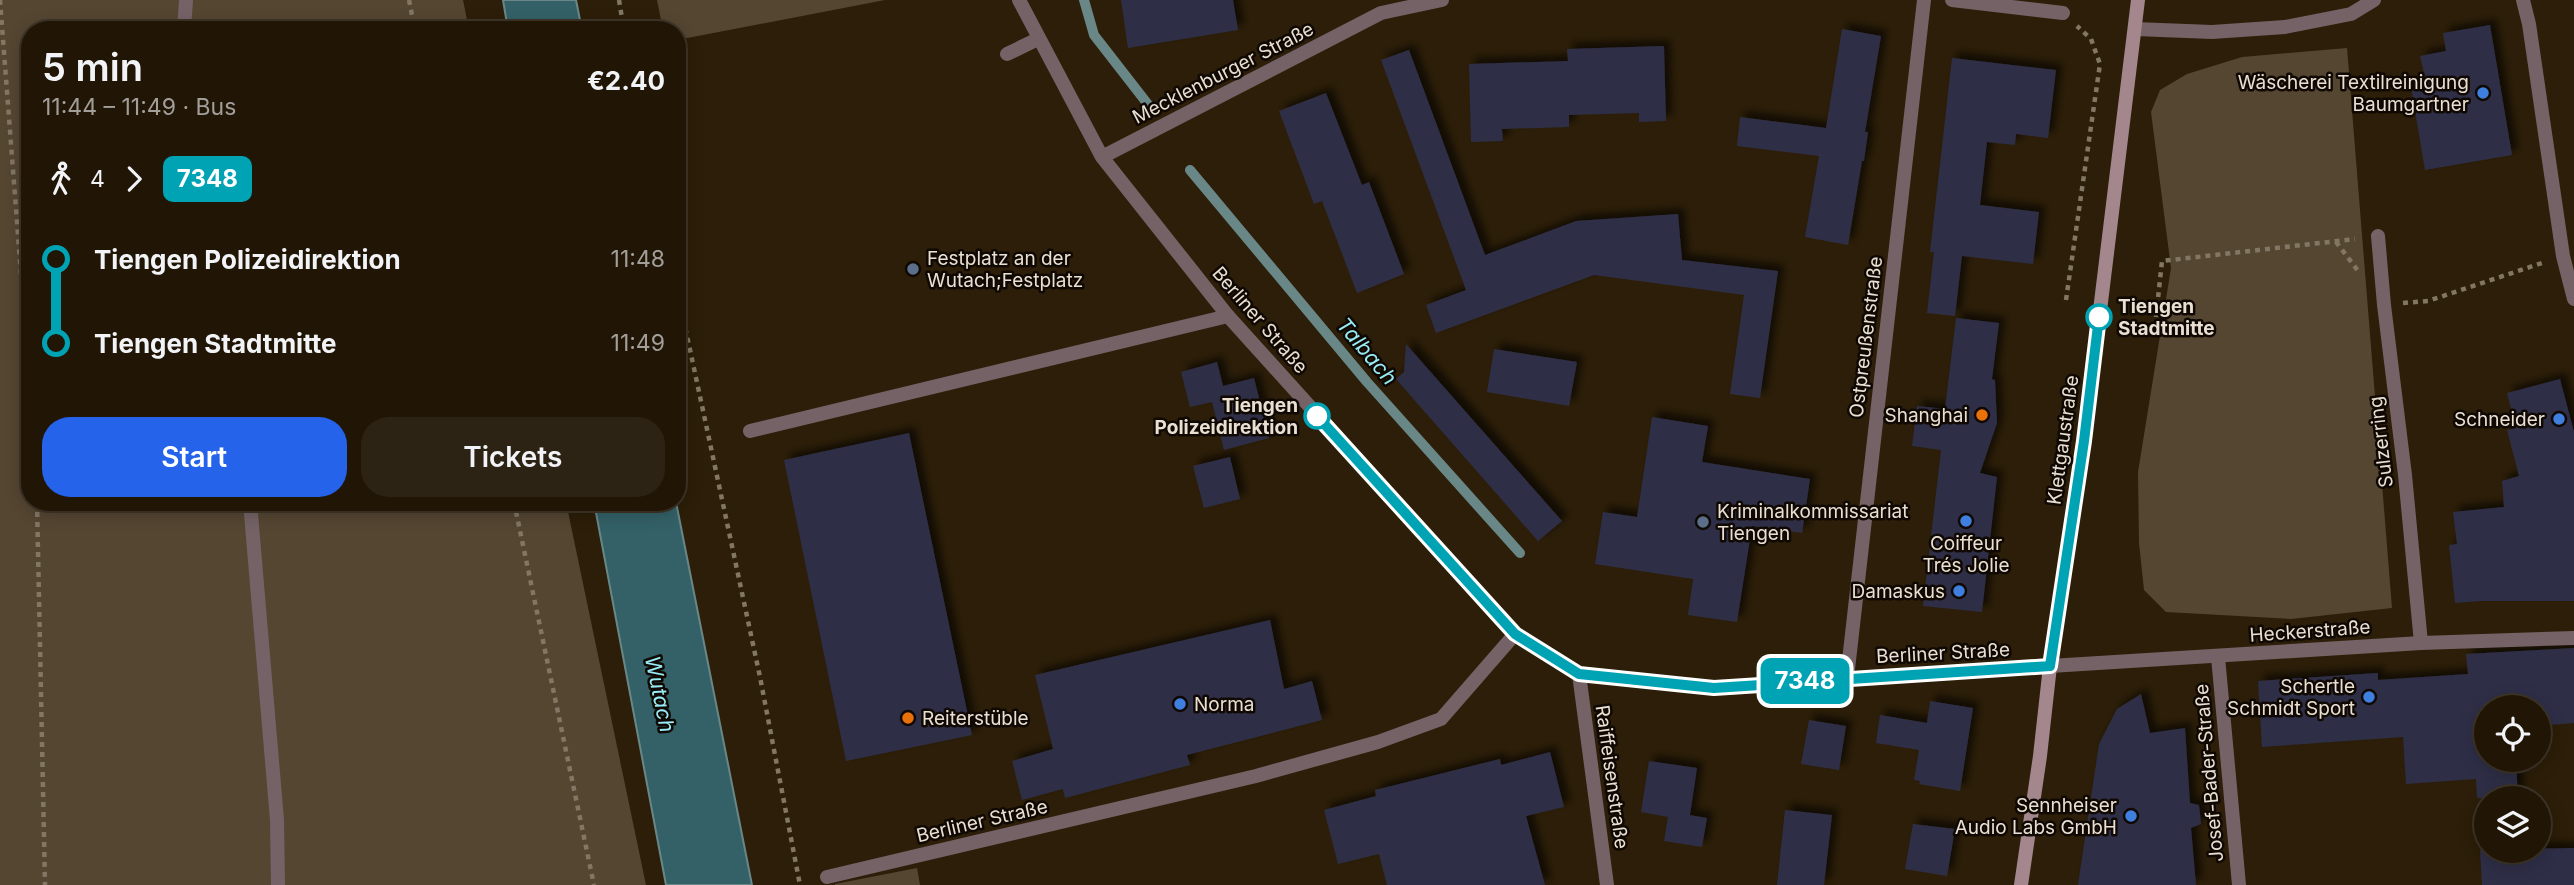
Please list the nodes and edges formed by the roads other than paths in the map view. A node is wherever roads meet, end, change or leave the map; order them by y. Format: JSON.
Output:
{"nodes":[{"id":1,"x":186,"y":0,"type":"edge"},
{"id":2,"x":1019,"y":0,"type":"edge"},
{"id":3,"x":1442,"y":0,"type":"edge"},
{"id":4,"x":1924,"y":0,"type":"edge"},
{"id":5,"x":1952,"y":0,"type":"edge"},
{"id":6,"x":2138,"y":0,"type":"edge"},
{"id":7,"x":2374,"y":0,"type":"edge"},
{"id":8,"x":2523,"y":0,"type":"edge"},
{"id":9,"x":2063,"y":13,"type":"road end"},
{"id":10,"x":185,"y":21,"type":"edge"},
{"id":11,"x":2135,"y":29,"type":"junction"},
{"id":12,"x":1038,"y":39,"type":"junction"},
{"id":13,"x":1007,"y":54,"type":"dead end"},
{"id":14,"x":1102,"y":157,"type":"junction"},
{"id":15,"x":2378,"y":236,"type":"dead end"},
{"id":16,"x":2574,"y":299,"type":"edge"},
{"id":17,"x":1228,"y":316,"type":"junction"},
{"id":18,"x":750,"y":431,"type":"dead end"},
{"id":19,"x":251,"y":511,"type":"edge"},
{"id":20,"x":1515,"y":634,"type":"junction"},
{"id":21,"x":2574,"y":638,"type":"edge"},
{"id":22,"x":2421,"y":643,"type":"junction"},
{"id":23,"x":2218,"y":657,"type":"junction"},
{"id":24,"x":2050,"y":666,"type":"junction"},
{"id":25,"x":1579,"y":674,"type":"junction"},
{"id":26,"x":1847,"y":678,"type":"junction"},
{"id":27,"x":827,"y":877,"type":"dead end"},
{"id":28,"x":278,"y":885,"type":"edge"},
{"id":29,"x":1607,"y":885,"type":"edge"},
{"id":30,"x":2021,"y":885,"type":"edge"},
{"id":31,"x":2239,"y":885,"type":"edge"}],
"edges":[{"from":1,"to":10,"type":"street"},
{"from":2,"to":12,"type":"street","name":"Berliner Straße"},
{"from":3,"to":14,"type":"street","name":"Mecklenburger Straße"},
{"from":4,"to":26,"type":"street","name":"Ostpreußenstraße"},
{"from":5,"to":9,"type":"street"},
{"from":6,"to":11,"type":"main road","name":"Klettgaustraße"},
{"from":7,"to":11,"type":"street"},
{"from":8,"to":16,"type":"street"},
{"from":11,"to":24,"type":"main road","name":"Klettgaustraße"},
{"from":12,"to":13,"type":"street"},
{"from":12,"to":14,"type":"street","name":"Berliner Straße"},
{"from":14,"to":17,"type":"street","name":"Berliner Straße"},
{"from":15,"to":22,"type":"street","name":"Sulzerring"},
{"from":17,"to":18,"type":"street"},
{"from":17,"to":20,"type":"street","name":"Berliner Straße"},
{"from":19,"to":28,"type":"street"},
{"from":20,"to":25,"type":"street","name":"Berliner Straße"},
{"from":20,"to":27,"type":"street","name":"Berliner Straße"},
{"from":21,"to":22,"type":"street","name":"Heckerstraße"},
{"from":22,"to":23,"type":"street","name":"Heckerstraße"},
{"from":23,"to":24,"type":"street","name":"Heckerstraße"},
{"from":23,"to":31,"type":"street","name":"Josef-Bader-Straße"},
{"from":24,"to":26,"type":"street","name":"Berliner Straße"},
{"from":24,"to":30,"type":"main road","name":"Klettgaustraße"},
{"from":25,"to":26,"type":"street","name":"Berliner Straße"},
{"from":25,"to":29,"type":"street","name":"Raiffeisenstraße"}]}
